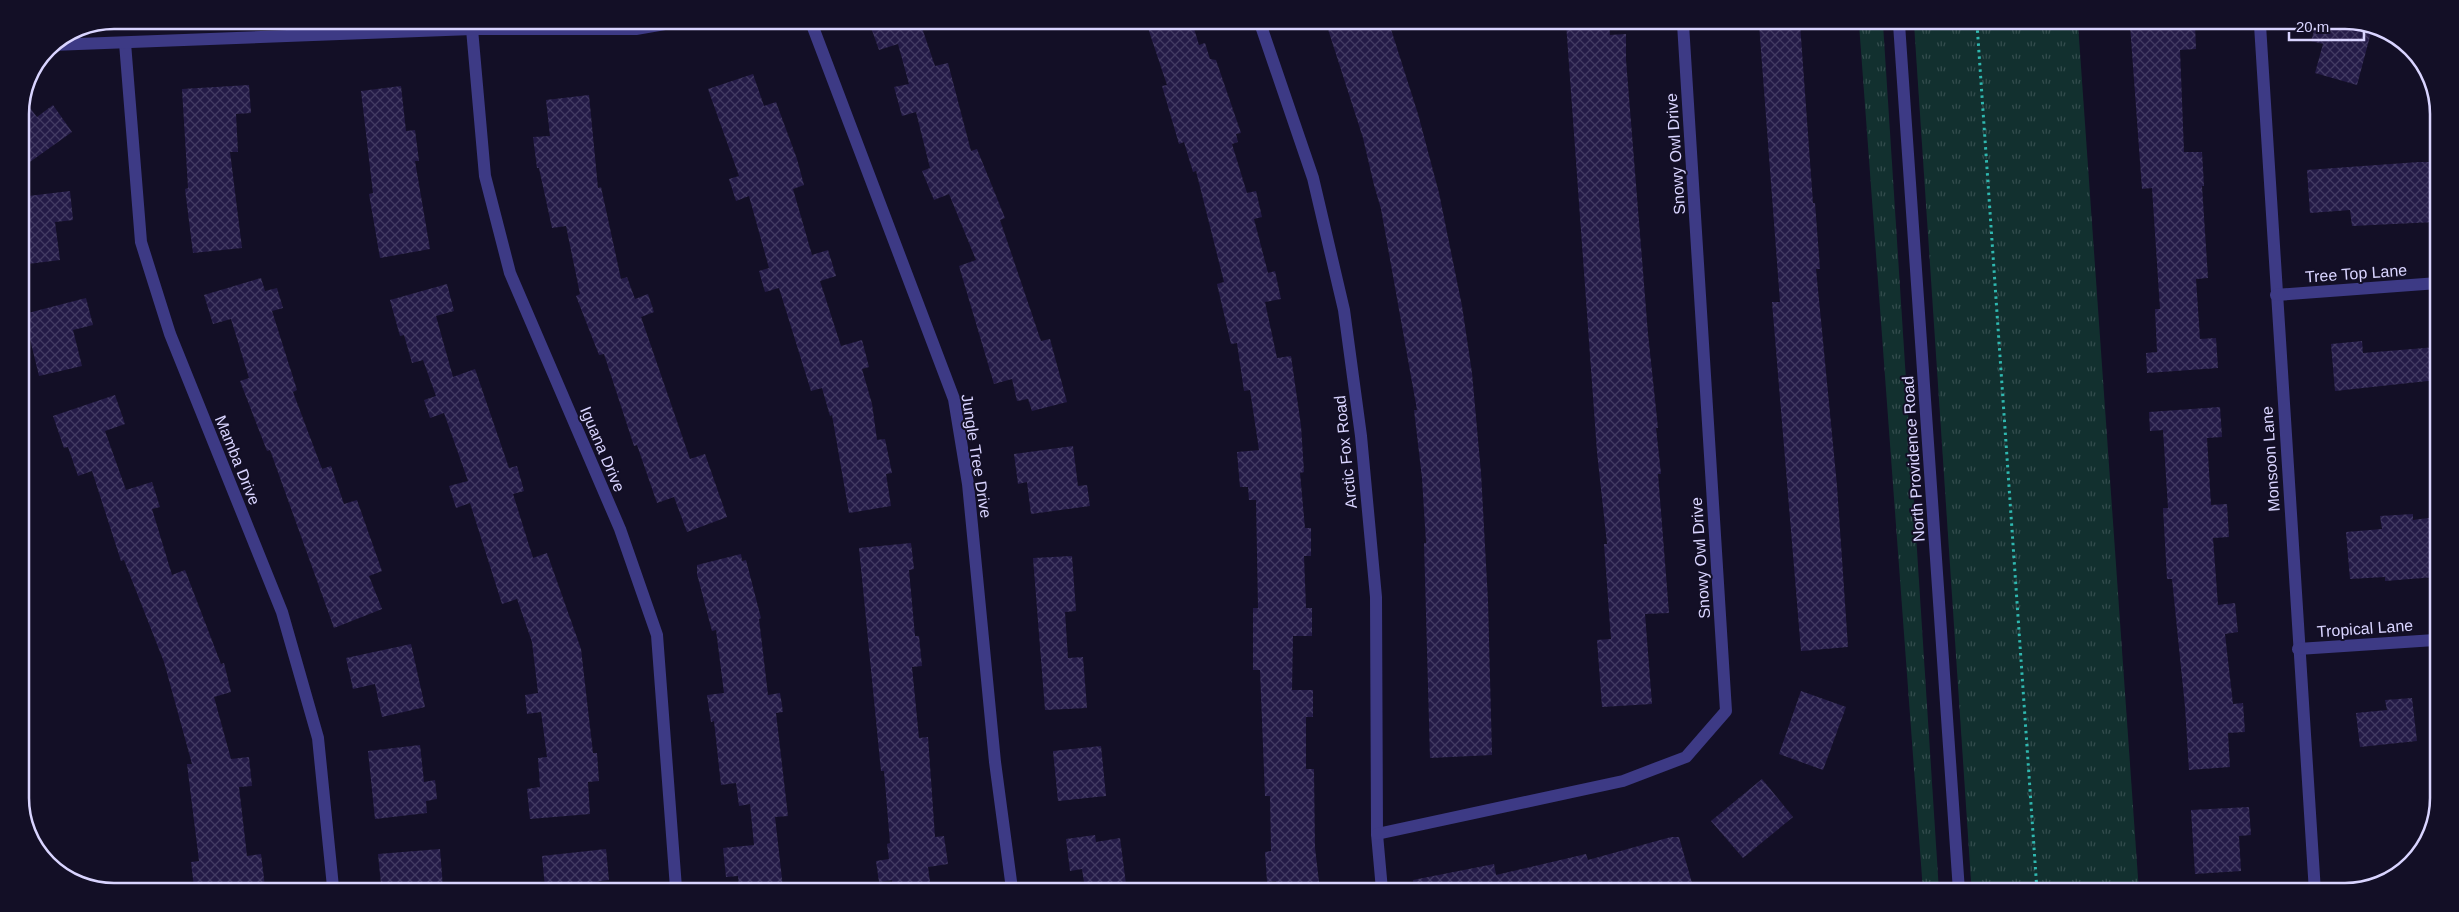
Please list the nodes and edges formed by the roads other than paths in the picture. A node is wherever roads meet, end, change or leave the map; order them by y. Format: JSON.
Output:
{"nodes":[{"id":1,"x":472,"y":29,"type":"junction"},
{"id":2,"x":636,"y":29,"type":"edge"},
{"id":3,"x":814,"y":29,"type":"edge"},
{"id":4,"x":1262,"y":29,"type":"edge"},
{"id":5,"x":1684,"y":29,"type":"edge"},
{"id":6,"x":1899,"y":29,"type":"edge"},
{"id":7,"x":2260,"y":29,"type":"edge"},
{"id":8,"x":125,"y":43,"type":"junction"},
{"id":9,"x":65,"y":45,"type":"edge"},
{"id":10,"x":2430,"y":284,"type":"edge"},
{"id":11,"x":2276,"y":295,"type":"junction"},
{"id":12,"x":2430,"y":640,"type":"edge"},
{"id":13,"x":2298,"y":649,"type":"junction"},
{"id":14,"x":1377,"y":834,"type":"junction"},
{"id":15,"x":332,"y":883,"type":"edge"},
{"id":16,"x":676,"y":883,"type":"edge"},
{"id":17,"x":1011,"y":883,"type":"edge"},
{"id":18,"x":1381,"y":883,"type":"edge"},
{"id":19,"x":1957,"y":883,"type":"edge"},
{"id":20,"x":2314,"y":883,"type":"edge"}],
"edges":[{"from":1,"to":2,"type":"street"},
{"from":1,"to":8,"type":"street"},
{"from":1,"to":16,"type":"street","name":"Iguana Drive"},
{"from":3,"to":17,"type":"street","name":"Jungle Tree Drive"},
{"from":4,"to":14,"type":"street","name":"Arctic Fox Road"},
{"from":5,"to":14,"type":"street","name":"Snowy Owl Drive"},
{"from":6,"to":19,"type":"street","name":"North Providence Road"},
{"from":7,"to":11,"type":"street","name":"Monsoon Lane"},
{"from":8,"to":9,"type":"street"},
{"from":8,"to":15,"type":"street","name":"Mamba Drive"},
{"from":10,"to":11,"type":"street","name":"Tree Top Lane"},
{"from":11,"to":13,"type":"street","name":"Monsoon Lane"},
{"from":12,"to":13,"type":"street","name":"Tropical Lane"},
{"from":13,"to":20,"type":"street","name":"Monsoon Lane"},
{"from":14,"to":18,"type":"street","name":"Arctic Fox Road"}]}
